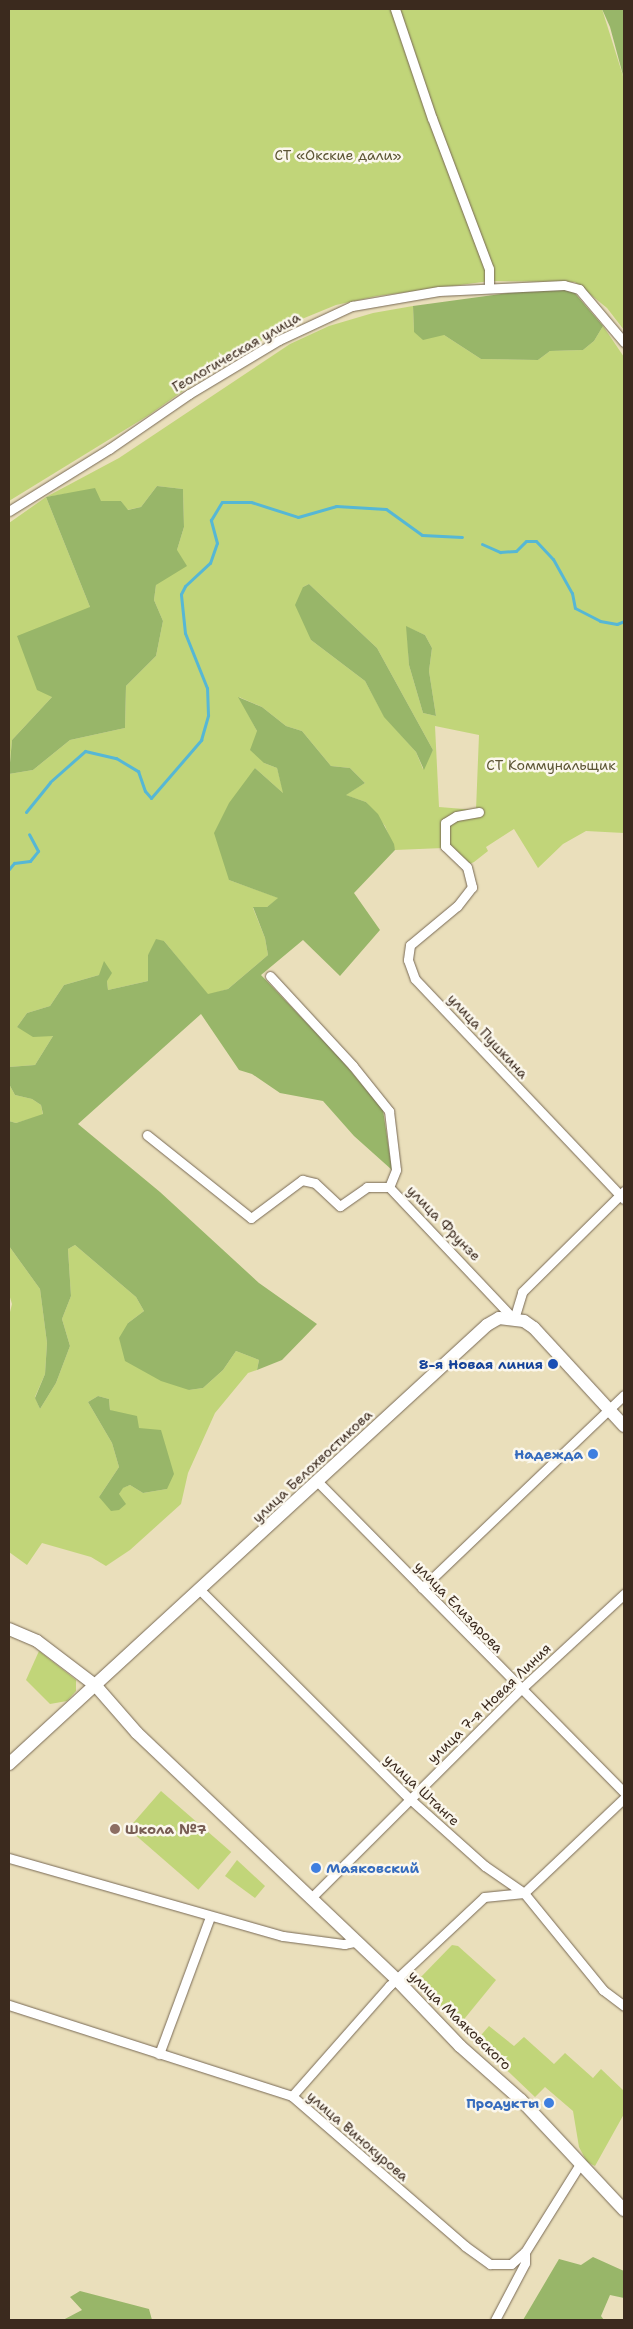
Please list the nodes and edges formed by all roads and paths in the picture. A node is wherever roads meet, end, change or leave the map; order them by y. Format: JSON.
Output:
{"nodes":[{"id":1,"x":396,"y":9,"type":"edge"},
{"id":2,"x":489,"y":287,"type":"junction"},
{"id":3,"x":624,"y":342,"type":"edge"},
{"id":4,"x":9,"y":511,"type":"edge"},
{"id":5,"x":479,"y":812,"type":"dead end"},
{"id":6,"x":270,"y":976,"type":"dead end"},
{"id":7,"x":147,"y":1136,"type":"dead end"},
{"id":8,"x":389,"y":1187,"type":"junction"},
{"id":9,"x":623,"y":1195,"type":"edge"},
{"id":10,"x":514,"y":1318,"type":"junction"},
{"id":11,"x":624,"y":1395,"type":"edge"},
{"id":12,"x":609,"y":1410,"type":"junction"},
{"id":13,"x":624,"y":1426,"type":"edge"},
{"id":14,"x":318,"y":1482,"type":"junction"},
{"id":15,"x":422,"y":1588,"type":"junction"},
{"id":16,"x":201,"y":1591,"type":"junction"},
{"id":17,"x":624,"y":1594,"type":"edge"},
{"id":18,"x":9,"y":1629,"type":"edge"},
{"id":19,"x":96,"y":1686,"type":"junction"},
{"id":20,"x":520,"y":1690,"type":"junction"},
{"id":21,"x":9,"y":1764,"type":"edge"},
{"id":22,"x":624,"y":1792,"type":"edge"},
{"id":23,"x":624,"y":1798,"type":"edge"},
{"id":24,"x":410,"y":1799,"type":"junction"},
{"id":25,"x":9,"y":1858,"type":"edge"},
{"id":26,"x":524,"y":1893,"type":"junction"},
{"id":27,"x":312,"y":1898,"type":"junction"},
{"id":28,"x":210,"y":1917,"type":"junction"},
{"id":29,"x":354,"y":1942,"type":"junction"},
{"id":30,"x":396,"y":1979,"type":"junction"},
{"id":31,"x":9,"y":2005,"type":"edge"},
{"id":32,"x":624,"y":2006,"type":"edge"},
{"id":33,"x":160,"y":2054,"type":"junction"},
{"id":34,"x":292,"y":2096,"type":"junction"},
{"id":35,"x":580,"y":2164,"type":"junction"},
{"id":36,"x":624,"y":2210,"type":"edge"},
{"id":37,"x":525,"y":2252,"type":"junction"},
{"id":38,"x":495,"y":2320,"type":"edge"}],
"edges":[{"from":1,"to":2,"type":"street"},
{"from":2,"to":3,"type":"street","name":"Геологическая улица"},
{"from":2,"to":4,"type":"street","name":"Геологическая улица"},
{"from":5,"to":9,"type":"street","name":"улица Пушкина"},
{"from":6,"to":8,"type":"street"},
{"from":7,"to":8,"type":"street","name":"улица Фрунзе"},
{"from":8,"to":10,"type":"street","name":"улица Фрунзе"},
{"from":9,"to":10,"type":"street"},
{"from":10,"to":12,"type":"street","name":"улица Фрунзе"},
{"from":10,"to":14,"type":"street","name":"улица Белохвостикова"},
{"from":11,"to":12,"type":"street"},
{"from":12,"to":13,"type":"street","name":"улица Фрунзе"},
{"from":12,"to":15,"type":"street"},
{"from":14,"to":15,"type":"street","name":"улица Елизарова"},
{"from":14,"to":16,"type":"street","name":"улица Белохвостикова"},
{"from":15,"to":20,"type":"street","name":"улица Елизарова"},
{"from":16,"to":19,"type":"street","name":"улица Белохвостикова"},
{"from":16,"to":24,"type":"street","name":"улица Штанге"},
{"from":17,"to":20,"type":"street","name":"улица 7-я Новая Линия"},
{"from":18,"to":19,"type":"street","name":"улица Маяковского"},
{"from":19,"to":21,"type":"street","name":"улица Белохвостикова"},
{"from":19,"to":27,"type":"street","name":"улица Маяковского"},
{"from":20,"to":22,"type":"street","name":"улица Елизарова"},
{"from":20,"to":24,"type":"street","name":"улица 7-я Новая Линия"},
{"from":23,"to":26,"type":"street"},
{"from":24,"to":26,"type":"street","name":"улица Штанге"},
{"from":24,"to":27,"type":"street","name":"улица 7-я Новая Линия"},
{"from":25,"to":28,"type":"street"},
{"from":26,"to":30,"type":"street"},
{"from":26,"to":32,"type":"street","name":"улица Штанге"},
{"from":27,"to":29,"type":"street","name":"улица Маяковского"},
{"from":28,"to":29,"type":"street"},
{"from":28,"to":33,"type":"street"},
{"from":29,"to":30,"type":"street","name":"улица Маяковского"},
{"from":30,"to":34,"type":"street"},
{"from":30,"to":35,"type":"street","name":"улица Маяковского"},
{"from":31,"to":33,"type":"street","name":"улица Винокурова"},
{"from":33,"to":34,"type":"street","name":"улица Винокурова"},
{"from":34,"to":37,"type":"street","name":"улица Винокурова"},
{"from":35,"to":36,"type":"street","name":"улица Маяковского"},
{"from":35,"to":37,"type":"street","name":"улица Винокурова"},
{"from":37,"to":38,"type":"street","name":"улица Винокурова"}]}
